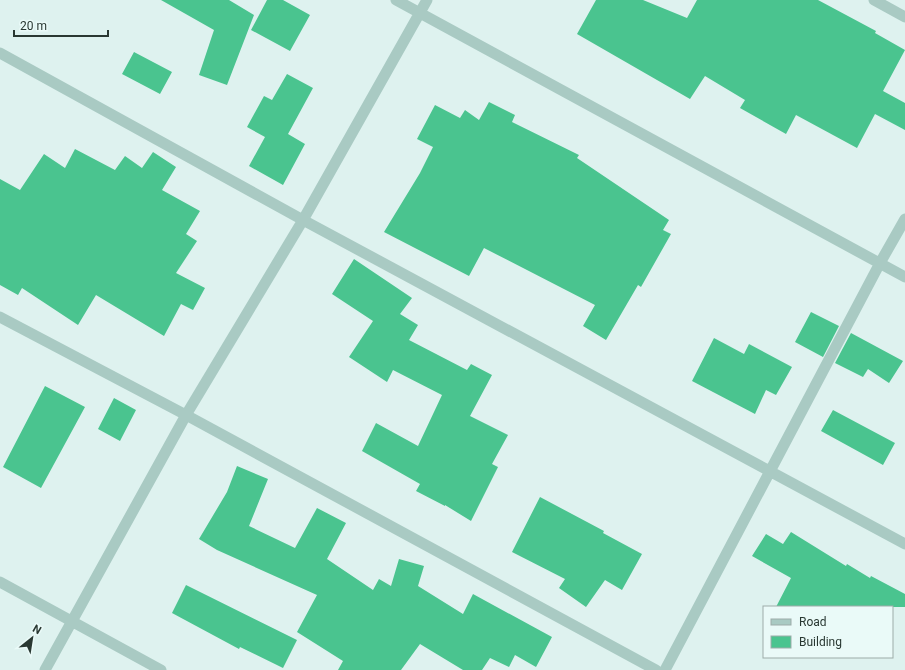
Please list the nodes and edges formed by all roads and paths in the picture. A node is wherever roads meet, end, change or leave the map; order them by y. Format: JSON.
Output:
{"nodes":[{"id":1,"x":396,"y":0,"type":"edge"},
{"id":2,"x":427,"y":0,"type":"edge"},
{"id":3,"x":874,"y":0,"type":"edge"},
{"id":4,"x":420,"y":13,"type":"junction"},
{"id":5,"x":905,"y":17,"type":"edge"},
{"id":6,"x":0,"y":53,"type":"edge"},
{"id":7,"x":905,"y":219,"type":"edge"},
{"id":8,"x":303,"y":220,"type":"junction"},
{"id":9,"x":880,"y":263,"type":"junction"},
{"id":10,"x":905,"y":277,"type":"edge"},
{"id":11,"x":0,"y":317,"type":"edge"},
{"id":12,"x":186,"y":416,"type":"junction"},
{"id":13,"x":769,"y":470,"type":"junction"},
{"id":14,"x":905,"y":544,"type":"edge"},
{"id":15,"x":0,"y":582,"type":"edge"},
{"id":16,"x":72,"y":622,"type":"junction"},
{"id":17,"x":45,"y":670,"type":"edge"},
{"id":18,"x":161,"y":670,"type":"edge"},
{"id":19,"x":656,"y":670,"type":"edge"},
{"id":20,"x":665,"y":670,"type":"edge"}],
"edges":[{"from":1,"to":4,"type":"street"},
{"from":2,"to":4,"type":"street"},
{"from":3,"to":5,"type":"street"},
{"from":4,"to":8,"type":"street"},
{"from":4,"to":9,"type":"street"},
{"from":6,"to":8,"type":"street"},
{"from":7,"to":9,"type":"street"},
{"from":8,"to":12,"type":"street"},
{"from":8,"to":13,"type":"street"},
{"from":9,"to":10,"type":"street"},
{"from":9,"to":13,"type":"street"},
{"from":11,"to":12,"type":"street"},
{"from":12,"to":16,"type":"street"},
{"from":12,"to":19,"type":"street"},
{"from":13,"to":14,"type":"street"},
{"from":13,"to":20,"type":"street"},
{"from":15,"to":16,"type":"street"},
{"from":16,"to":17,"type":"street"},
{"from":16,"to":18,"type":"street"}]}
